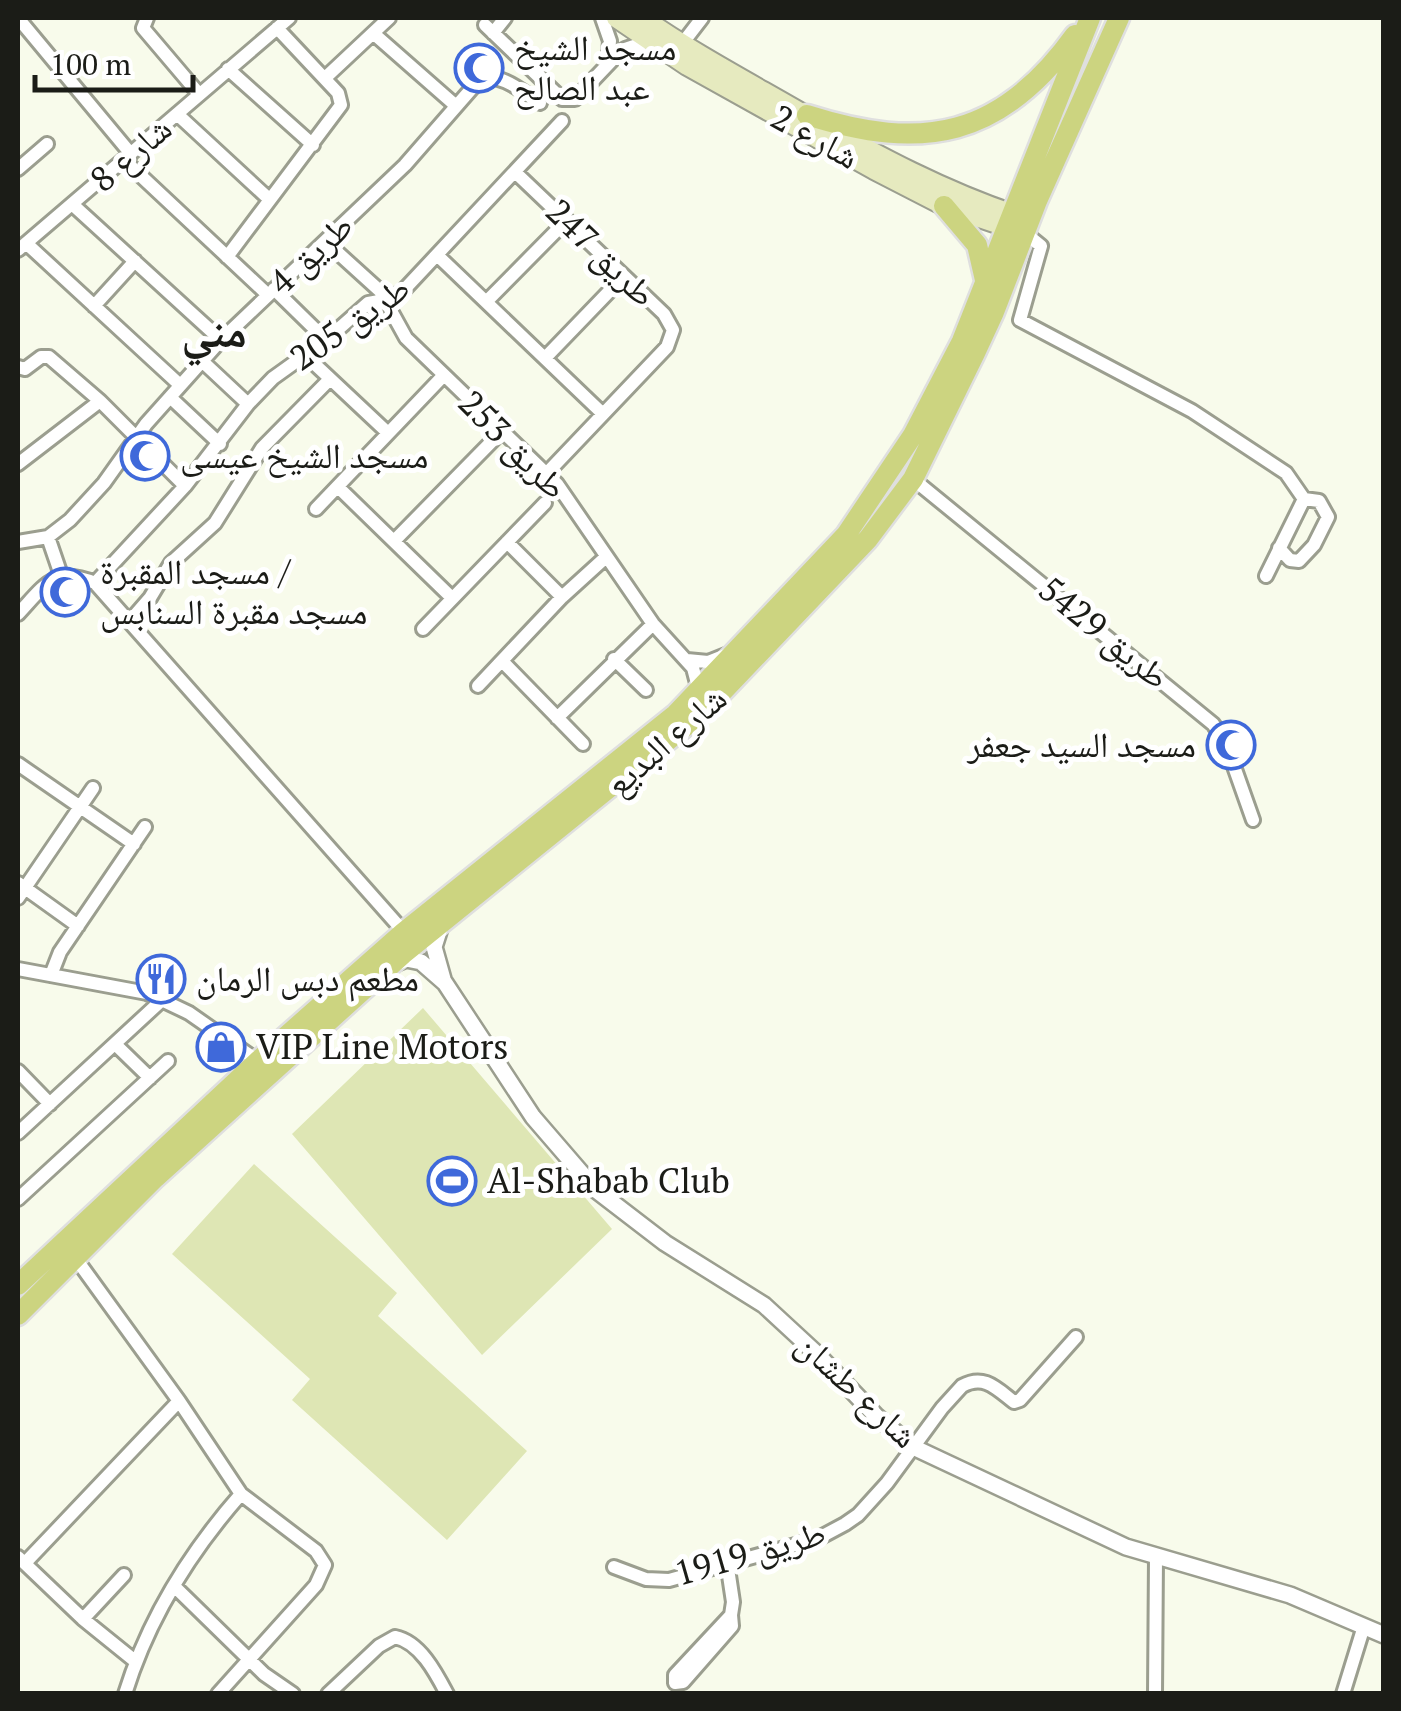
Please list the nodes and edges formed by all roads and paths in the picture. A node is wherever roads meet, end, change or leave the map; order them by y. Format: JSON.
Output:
{"nodes":[{"id":1,"x":288,"y":18,"type":"edge"},
{"id":2,"x":389,"y":18,"type":"edge"},
{"id":3,"x":504,"y":18,"type":"edge"},
{"id":4,"x":602,"y":18,"type":"edge"},
{"id":5,"x":616,"y":18,"type":"edge"},
{"id":6,"x":643,"y":18,"type":"edge"},
{"id":7,"x":702,"y":18,"type":"edge"},
{"id":8,"x":1089,"y":18,"type":"edge"},
{"id":9,"x":1119,"y":18,"type":"edge"},
{"id":10,"x":142,"y":20,"type":"edge"},
{"id":11,"x":19,"y":24,"type":"edge"},
{"id":12,"x":277,"y":28,"type":"junction"},
{"id":13,"x":373,"y":33,"type":"junction"},
{"id":14,"x":649,"y":42,"type":"junction"},
{"id":15,"x":682,"y":44,"type":"junction"},
{"id":16,"x":607,"y":66,"type":"junction"},
{"id":17,"x":228,"y":69,"type":"junction"},
{"id":18,"x":325,"y":78,"type":"junction"},
{"id":19,"x":199,"y":94,"type":"junction"},
{"id":20,"x":540,"y":102,"type":"dead end"},
{"id":21,"x":455,"y":104,"type":"junction"},
{"id":22,"x":177,"y":114,"type":"junction"},
{"id":23,"x":807,"y":115,"type":"junction"},
{"id":24,"x":562,"y":120,"type":"dead end"},
{"id":25,"x":47,"y":144,"type":"dead end"},
{"id":26,"x":313,"y":145,"type":"junction"},
{"id":27,"x":128,"y":157,"type":"junction"},
{"id":28,"x":18,"y":168,"type":"edge"},
{"id":29,"x":515,"y":172,"type":"junction"},
{"id":30,"x":269,"y":199,"type":"junction"},
{"id":31,"x":72,"y":204,"type":"junction"},
{"id":32,"x":944,"y":206,"type":"junction"},
{"id":33,"x":566,"y":220,"type":"junction"},
{"id":34,"x":1019,"y":224,"type":"junction"},
{"id":35,"x":326,"y":242,"type":"junction"},
{"id":36,"x":22,"y":246,"type":"edge"},
{"id":37,"x":437,"y":255,"type":"junction"},
{"id":38,"x":228,"y":257,"type":"junction"},
{"id":39,"x":136,"y":261,"type":"junction"},
{"id":40,"x":624,"y":276,"type":"junction"},
{"id":41,"x":985,"y":284,"type":"junction"},
{"id":42,"x":271,"y":292,"type":"junction"},
{"id":43,"x":386,"y":300,"type":"junction"},
{"id":44,"x":486,"y":302,"type":"junction"},
{"id":45,"x":94,"y":306,"type":"junction"},
{"id":46,"x":222,"y":340,"type":"junction"},
{"id":47,"x":326,"y":340,"type":"junction"},
{"id":48,"x":306,"y":355,"type":"junction"},
{"id":49,"x":546,"y":358,"type":"junction"},
{"id":50,"x":202,"y":361,"type":"junction"},
{"id":51,"x":18,"y":369,"type":"edge"},
{"id":52,"x":444,"y":375,"type":"junction"},
{"id":53,"x":329,"y":380,"type":"junction"},
{"id":54,"x":180,"y":385,"type":"junction"},
{"id":55,"x":170,"y":397,"type":"junction"},
{"id":56,"x":100,"y":401,"type":"junction"},
{"id":57,"x":248,"y":404,"type":"junction"},
{"id":58,"x":603,"y":414,"type":"junction"},
{"id":59,"x":502,"y":431,"type":"junction"},
{"id":60,"x":387,"y":432,"type":"junction"},
{"id":61,"x":136,"y":438,"type":"junction"},
{"id":62,"x":220,"y":444,"type":"junction"},
{"id":63,"x":18,"y":464,"type":"edge"},
{"id":64,"x":547,"y":472,"type":"junction"},
{"id":65,"x":913,"y":478,"type":"junction"},
{"id":66,"x":185,"y":486,"type":"junction"},
{"id":67,"x":338,"y":486,"type":"junction"},
{"id":68,"x":1304,"y":499,"type":"junction"},
{"id":69,"x":546,"y":503,"type":"dead end"},
{"id":70,"x":316,"y":508,"type":"dead end"},
{"id":71,"x":48,"y":537,"type":"junction"},
{"id":72,"x":395,"y":540,"type":"junction"},
{"id":73,"x":18,"y":542,"type":"edge"},
{"id":74,"x":507,"y":542,"type":"junction"},
{"id":75,"x":1279,"y":548,"type":"junction"},
{"id":76,"x":606,"y":558,"type":"junction"},
{"id":77,"x":61,"y":575,"type":"junction"},
{"id":78,"x":1266,"y":576,"type":"dead end"},
{"id":79,"x":95,"y":583,"type":"junction"},
{"id":80,"x":562,"y":597,"type":"junction"},
{"id":81,"x":451,"y":598,"type":"junction"},
{"id":82,"x":18,"y":614,"type":"edge"},
{"id":83,"x":130,"y":621,"type":"junction"},
{"id":84,"x":653,"y":624,"type":"junction"},
{"id":85,"x":423,"y":629,"type":"dead end"},
{"id":86,"x":739,"y":647,"type":"junction"},
{"id":87,"x":614,"y":659,"type":"junction"},
{"id":88,"x":687,"y":660,"type":"junction"},
{"id":89,"x":502,"y":661,"type":"junction"},
{"id":90,"x":478,"y":686,"type":"dead end"},
{"id":91,"x":646,"y":690,"type":"dead end"},
{"id":92,"x":699,"y":691,"type":"junction"},
{"id":93,"x":556,"y":718,"type":"junction"},
{"id":94,"x":583,"y":744,"type":"dead end"},
{"id":95,"x":18,"y":764,"type":"edge"},
{"id":96,"x":93,"y":788,"type":"dead end"},
{"id":97,"x":81,"y":806,"type":"junction"},
{"id":98,"x":1253,"y":820,"type":"dead end"},
{"id":99,"x":146,"y":827,"type":"dead end"},
{"id":100,"x":134,"y":844,"type":"junction"},
{"id":101,"x":20,"y":890,"type":"edge"},
{"id":102,"x":446,"y":919,"type":"junction"},
{"id":103,"x":78,"y":926,"type":"junction"},
{"id":104,"x":404,"y":932,"type":"junction"},
{"id":105,"x":18,"y":969,"type":"edge"},
{"id":106,"x":382,"y":972,"type":"junction"},
{"id":107,"x":51,"y":975,"type":"junction"},
{"id":108,"x":445,"y":982,"type":"junction"},
{"id":109,"x":162,"y":1000,"type":"junction"},
{"id":110,"x":115,"y":1044,"type":"junction"},
{"id":111,"x":168,"y":1061,"type":"dead end"},
{"id":112,"x":258,"y":1061,"type":"junction"},
{"id":113,"x":18,"y":1071,"type":"edge"},
{"id":114,"x":150,"y":1078,"type":"junction"},
{"id":115,"x":50,"y":1104,"type":"junction"},
{"id":116,"x":18,"y":1133,"type":"edge"},
{"id":117,"x":18,"y":1199,"type":"edge"},
{"id":118,"x":74,"y":1256,"type":"junction"},
{"id":119,"x":18,"y":1285,"type":"edge"},
{"id":120,"x":18,"y":1315,"type":"edge"},
{"id":121,"x":1076,"y":1337,"type":"dead end"},
{"id":122,"x":179,"y":1401,"type":"junction"},
{"id":123,"x":914,"y":1447,"type":"junction"},
{"id":124,"x":241,"y":1494,"type":"junction"},
{"id":125,"x":1156,"y":1557,"type":"junction"},
{"id":126,"x":21,"y":1560,"type":"edge"},
{"id":127,"x":726,"y":1562,"type":"junction"},
{"id":128,"x":614,"y":1567,"type":"dead end"},
{"id":129,"x":124,"y":1575,"type":"dead end"},
{"id":130,"x":175,"y":1587,"type":"junction"},
{"id":131,"x":731,"y":1614,"type":"junction"},
{"id":132,"x":83,"y":1619,"type":"junction"},
{"id":133,"x":1364,"y":1626,"type":"junction"},
{"id":134,"x":1384,"y":1635,"type":"edge"},
{"id":135,"x":248,"y":1659,"type":"junction"},
{"id":136,"x":135,"y":1661,"type":"junction"},
{"id":137,"x":125,"y":1694,"type":"edge"},
{"id":138,"x":218,"y":1694,"type":"edge"},
{"id":139,"x":293,"y":1694,"type":"edge"},
{"id":140,"x":328,"y":1694,"type":"edge"},
{"id":141,"x":448,"y":1694,"type":"edge"},
{"id":142,"x":1155,"y":1694,"type":"edge"},
{"id":143,"x":1343,"y":1694,"type":"edge"}],
"edges":[{"from":1,"to":12,"type":"street","name":"شارع 8"},
{"from":2,"to":13,"type":"street"},
{"from":3,"to":16,"type":"street"},
{"from":4,"to":16,"type":"street"},
{"from":5,"to":14,"type":"main road","name":"شارع 2"},
{"from":6,"to":15,"type":"main road","name":"شارع 2"},
{"from":7,"to":15,"type":"street"},
{"from":8,"to":23,"type":"main road"},
{"from":8,"to":34,"type":"main road","name":"شارع البديع"},
{"from":9,"to":34,"type":"main road","name":"شارع البديع"},
{"from":10,"to":19,"type":"street"},
{"from":11,"to":27,"type":"street"},
{"from":12,"to":17,"type":"street","name":"شارع 8"},
{"from":12,"to":18,"type":"street"},
{"from":13,"to":18,"type":"street"},
{"from":13,"to":21,"type":"street"},
{"from":14,"to":16,"type":"street"},
{"from":14,"to":32,"type":"main road","name":"شارع 2"},
{"from":15,"to":23,"type":"main road","name":"شارع 2"},
{"from":17,"to":19,"type":"street","name":"شارع 8"},
{"from":17,"to":26,"type":"street"},
{"from":18,"to":26,"type":"street"},
{"from":19,"to":22,"type":"street","name":"شارع 8"},
{"from":20,"to":21,"type":"street","name":"طريق 4"},
{"from":21,"to":35,"type":"street","name":"طريق 4"},
{"from":22,"to":27,"type":"street","name":"شارع 8"},
{"from":22,"to":30,"type":"street"},
{"from":23,"to":34,"type":"main road","name":"شارع 2"},
{"from":24,"to":29,"type":"street","name":"طريق 205"},
{"from":25,"to":28,"type":"street"},
{"from":26,"to":30,"type":"street"},
{"from":27,"to":31,"type":"street","name":"شارع 8"},
{"from":27,"to":38,"type":"street"},
{"from":29,"to":33,"type":"street","name":"طريق 247"},
{"from":29,"to":37,"type":"street","name":"طريق 205"},
{"from":30,"to":38,"type":"street"},
{"from":31,"to":36,"type":"street","name":"شارع 8"},
{"from":31,"to":39,"type":"street"},
{"from":32,"to":34,"type":"main road","name":"شارع 2"},
{"from":32,"to":41,"type":"main road"},
{"from":33,"to":40,"type":"street","name":"طريق 247"},
{"from":33,"to":44,"type":"street"},
{"from":34,"to":41,"type":"main road","name":"شارع البديع"},
{"from":34,"to":65,"type":"main road","name":"شارع البديع"},
{"from":34,"to":68,"type":"street"},
{"from":35,"to":42,"type":"street","name":"طريق 4"},
{"from":35,"to":43,"type":"street","name":"طريق 253"},
{"from":36,"to":45,"type":"street"},
{"from":37,"to":43,"type":"street","name":"طريق 205"},
{"from":37,"to":44,"type":"street"},
{"from":38,"to":42,"type":"street"},
{"from":39,"to":45,"type":"street"},
{"from":39,"to":46,"type":"street"},
{"from":40,"to":49,"type":"street"},
{"from":40,"to":58,"type":"street","name":"طريق 247"},
{"from":41,"to":86,"type":"main road","name":"شارع البديع"},
{"from":42,"to":46,"type":"street","name":"طريق 4"},
{"from":42,"to":47,"type":"street"},
{"from":43,"to":47,"type":"street","name":"طريق 205"},
{"from":43,"to":52,"type":"street","name":"طريق 253"},
{"from":44,"to":49,"type":"street"},
{"from":45,"to":54,"type":"street"},
{"from":46,"to":50,"type":"street","name":"طريق 4"},
{"from":47,"to":48,"type":"street","name":"طريق 205"},
{"from":48,"to":53,"type":"street"},
{"from":48,"to":57,"type":"street","name":"طريق 205"},
{"from":49,"to":58,"type":"street"},
{"from":50,"to":54,"type":"street","name":"طريق 4"},
{"from":50,"to":57,"type":"street"},
{"from":51,"to":56,"type":"street"},
{"from":52,"to":59,"type":"street","name":"طريق 253"},
{"from":52,"to":60,"type":"street"},
{"from":53,"to":60,"type":"street"},
{"from":53,"to":83,"type":"street"},
{"from":54,"to":55,"type":"street","name":"طريق 4"},
{"from":55,"to":61,"type":"street","name":"طريق 4"},
{"from":55,"to":62,"type":"street"},
{"from":56,"to":61,"type":"street"},
{"from":56,"to":63,"type":"street"},
{"from":57,"to":62,"type":"street","name":"طريق 205"},
{"from":58,"to":64,"type":"street","name":"طريق 247"},
{"from":59,"to":64,"type":"street","name":"طريق 253"},
{"from":59,"to":72,"type":"street"},
{"from":60,"to":67,"type":"street"},
{"from":61,"to":66,"type":"street"},
{"from":61,"to":71,"type":"street","name":"طريق 4"},
{"from":62,"to":66,"type":"street","name":"طريق 205"},
{"from":64,"to":76,"type":"street","name":"طريق 253"},
{"from":65,"to":98,"type":"street","name":"طريق 5429"},
{"from":65,"to":102,"type":"main road","name":"شارع البديع"},
{"from":66,"to":79,"type":"street","name":"طريق 205"},
{"from":67,"to":70,"type":"street"},
{"from":67,"to":72,"type":"street"},
{"from":68,"to":75,"type":"street"},
{"from":68,"to":75,"type":"street"},
{"from":69,"to":74,"type":"street"},
{"from":71,"to":73,"type":"street"},
{"from":71,"to":77,"type":"street"},
{"from":72,"to":81,"type":"street"},
{"from":74,"to":80,"type":"street"},
{"from":74,"to":81,"type":"street"},
{"from":75,"to":78,"type":"street"},
{"from":76,"to":80,"type":"street"},
{"from":76,"to":84,"type":"street","name":"طريق 253"},
{"from":77,"to":79,"type":"street"},
{"from":77,"to":82,"type":"street"},
{"from":79,"to":83,"type":"street"},
{"from":80,"to":89,"type":"street"},
{"from":81,"to":85,"type":"street"},
{"from":83,"to":104,"type":"street"},
{"from":84,"to":87,"type":"street"},
{"from":84,"to":88,"type":"street","name":"طريق 253"},
{"from":86,"to":88,"type":"street"},
{"from":86,"to":92,"type":"main road","name":"شارع البديع"},
{"from":87,"to":91,"type":"street"},
{"from":87,"to":93,"type":"street"},
{"from":88,"to":92,"type":"street","name":"طريق 253"},
{"from":89,"to":90,"type":"street"},
{"from":89,"to":93,"type":"street"},
{"from":92,"to":104,"type":"main road","name":"شارع البديع"},
{"from":93,"to":94,"type":"street"},
{"from":95,"to":97,"type":"street"},
{"from":96,"to":97,"type":"street"},
{"from":97,"to":100,"type":"street"},
{"from":97,"to":101,"type":"street"},
{"from":99,"to":100,"type":"street"},
{"from":100,"to":103,"type":"street"},
{"from":101,"to":103,"type":"street"},
{"from":102,"to":106,"type":"main road","name":"شارع البديع"},
{"from":102,"to":108,"type":"street"},
{"from":103,"to":107,"type":"street"},
{"from":104,"to":112,"type":"main road","name":"شارع البديع"},
{"from":105,"to":107,"type":"street"},
{"from":106,"to":108,"type":"street"},
{"from":106,"to":118,"type":"main road","name":"شارع البديع"},
{"from":107,"to":109,"type":"street"},
{"from":108,"to":123,"type":"street","name":"شارع طشان"},
{"from":109,"to":110,"type":"street"},
{"from":109,"to":112,"type":"street"},
{"from":110,"to":114,"type":"street"},
{"from":110,"to":115,"type":"street"},
{"from":111,"to":114,"type":"street"},
{"from":112,"to":119,"type":"main road","name":"شارع البديع"},
{"from":113,"to":115,"type":"street"},
{"from":114,"to":117,"type":"street"},
{"from":115,"to":116,"type":"street"},
{"from":118,"to":120,"type":"main road","name":"شارع البديع"},
{"from":118,"to":122,"type":"street"},
{"from":121,"to":123,"type":"street","name":"طريق 1919"},
{"from":122,"to":124,"type":"street"},
{"from":122,"to":126,"type":"street"},
{"from":123,"to":125,"type":"street","name":"شارع طشان"},
{"from":123,"to":127,"type":"street","name":"طريق 1919"},
{"from":124,"to":130,"type":"street"},
{"from":124,"to":135,"type":"street"},
{"from":125,"to":133,"type":"street","name":"شارع طشان"},
{"from":125,"to":142,"type":"street"},
{"from":126,"to":132,"type":"street"},
{"from":127,"to":128,"type":"street","name":"طريق 1919"},
{"from":127,"to":131,"type":"street"},
{"from":129,"to":132,"type":"street"},
{"from":130,"to":135,"type":"street"},
{"from":130,"to":136,"type":"street"},
{"from":131,"to":131,"type":"street"},
{"from":132,"to":136,"type":"street"},
{"from":133,"to":134,"type":"street","name":"شارع طشان"},
{"from":133,"to":143,"type":"street"},
{"from":135,"to":138,"type":"street"},
{"from":135,"to":139,"type":"street"},
{"from":136,"to":137,"type":"street"},
{"from":140,"to":141,"type":"street"}]}
